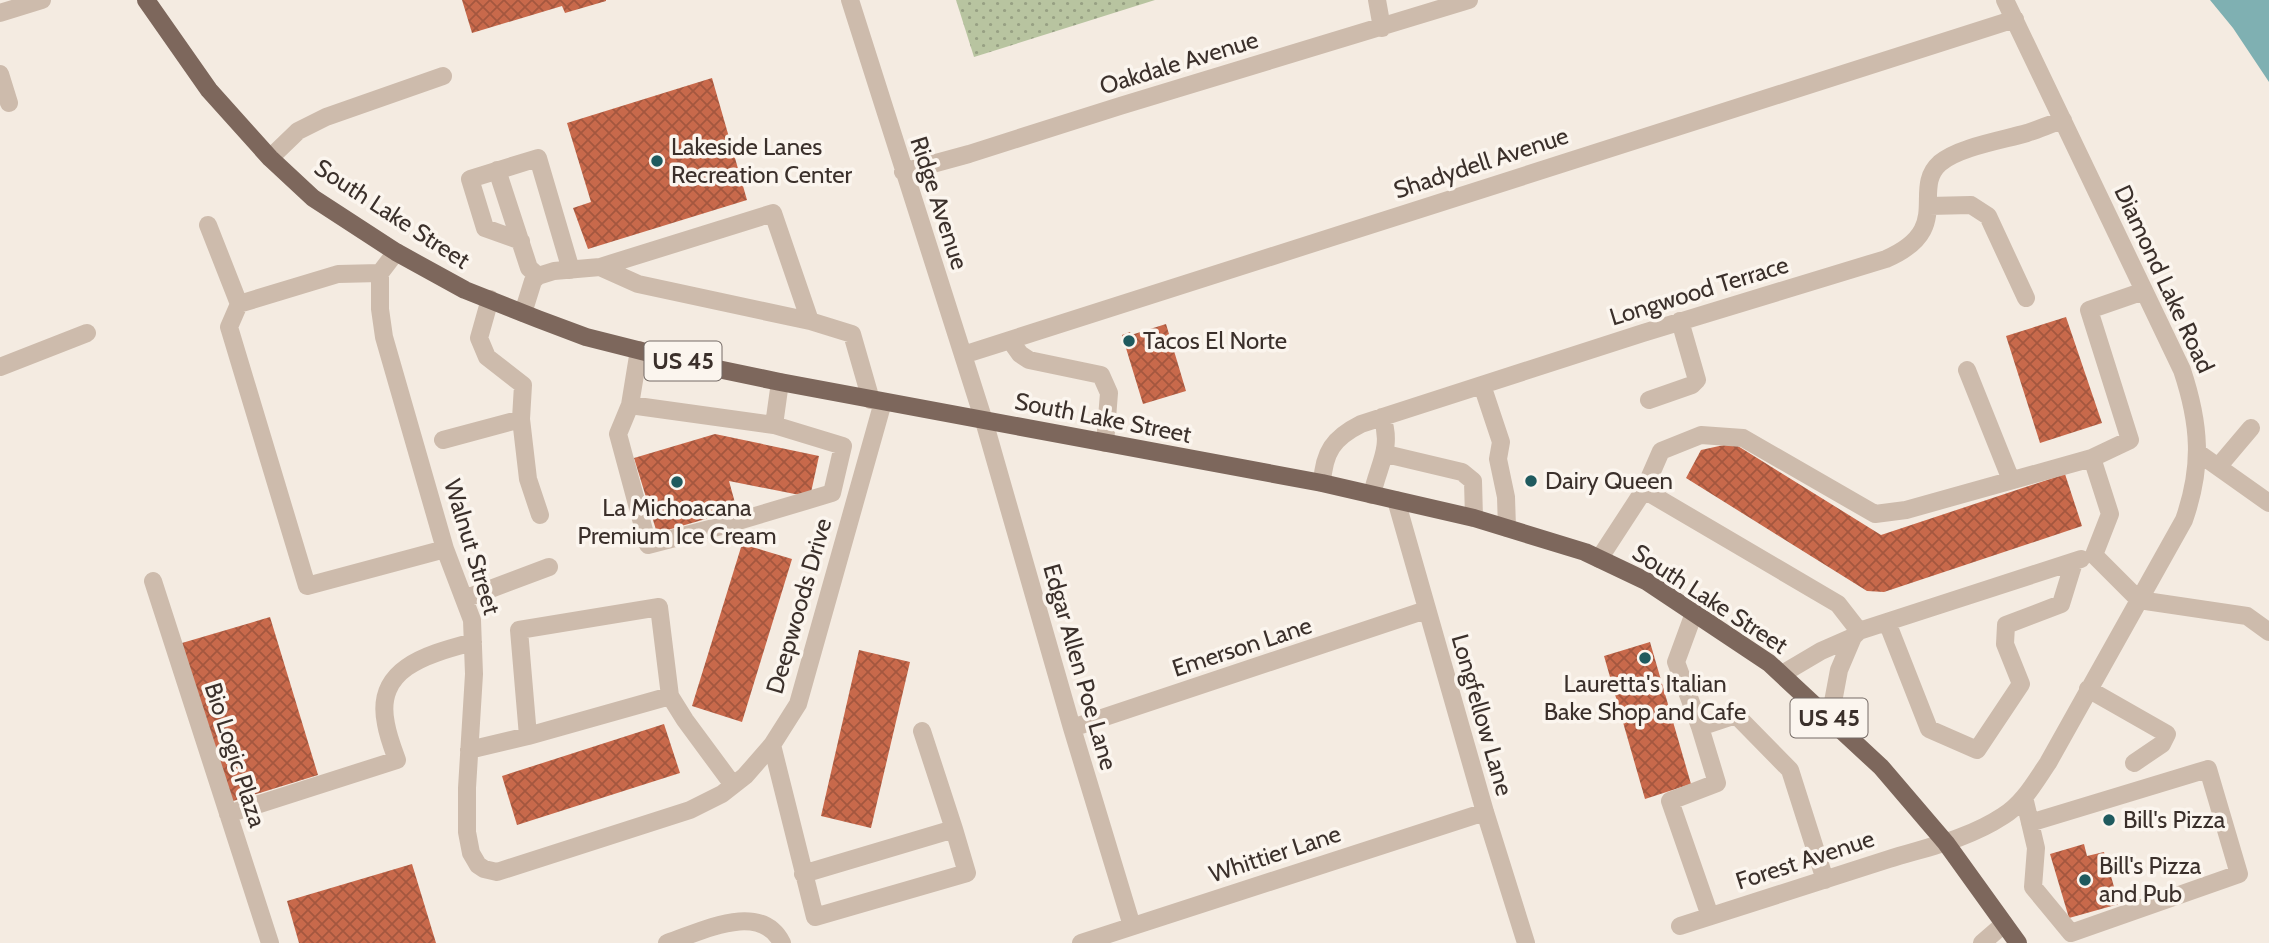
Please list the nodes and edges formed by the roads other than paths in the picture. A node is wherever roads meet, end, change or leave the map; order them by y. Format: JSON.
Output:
{"nodes":[{"id":1,"x":42,"y":0,"type":"edge"},
{"id":2,"x":146,"y":0,"type":"edge"},
{"id":3,"x":850,"y":0,"type":"edge"},
{"id":4,"x":1377,"y":0,"type":"edge"},
{"id":5,"x":1469,"y":0,"type":"edge"},
{"id":6,"x":2006,"y":0,"type":"edge"},
{"id":7,"x":0,"y":13,"type":"edge"},
{"id":8,"x":2015,"y":19,"type":"junction"},
{"id":9,"x":1382,"y":28,"type":"junction"},
{"id":10,"x":0,"y":75,"type":"edge"},
{"id":11,"x":443,"y":76,"type":"dead end"},
{"id":12,"x":9,"y":103,"type":"dead end"},
{"id":13,"x":2063,"y":120,"type":"junction"},
{"id":14,"x":270,"y":159,"type":"junction"},
{"id":15,"x":497,"y":170,"type":"junction"},
{"id":16,"x":903,"y":172,"type":"junction"},
{"id":17,"x":1929,"y":206,"type":"junction"},
{"id":18,"x":208,"y":225,"type":"dead end"},
{"id":19,"x":521,"y":242,"type":"junction"},
{"id":20,"x":396,"y":251,"type":"junction"},
{"id":21,"x":600,"y":267,"type":"junction"},
{"id":22,"x":571,"y":270,"type":"junction"},
{"id":23,"x":380,"y":273,"type":"junction"},
{"id":24,"x":538,"y":276,"type":"junction"},
{"id":25,"x":2144,"y":291,"type":"junction"},
{"id":26,"x":2026,"y":298,"type":"dead end"},
{"id":27,"x":490,"y":299,"type":"junction"},
{"id":28,"x":239,"y":304,"type":"junction"},
{"id":29,"x":523,"y":313,"type":"junction"},
{"id":30,"x":810,"y":321,"type":"junction"},
{"id":31,"x":1681,"y":321,"type":"junction"},
{"id":32,"x":87,"y":333,"type":"dead end"},
{"id":33,"x":1010,"y":340,"type":"junction"},
{"id":34,"x":639,"y":350,"type":"junction"},
{"id":35,"x":963,"y":355,"type":"junction"},
{"id":36,"x":0,"y":367,"type":"edge"},
{"id":37,"x":1967,"y":370,"type":"dead end"},
{"id":38,"x":780,"y":382,"type":"junction"},
{"id":39,"x":1482,"y":385,"type":"junction"},
{"id":40,"x":1649,"y":400,"type":"dead end"},
{"id":41,"x":877,"y":401,"type":"junction"},
{"id":42,"x":630,"y":405,"type":"junction"},
{"id":43,"x":1382,"y":417,"type":"junction"},
{"id":44,"x":521,"y":419,"type":"junction"},
{"id":45,"x":984,"y":421,"type":"junction"},
{"id":46,"x":774,"y":425,"type":"junction"},
{"id":47,"x":2251,"y":428,"type":"dead end"},
{"id":48,"x":443,"y":440,"type":"dead end"},
{"id":49,"x":1105,"y":443,"type":"junction"},
{"id":50,"x":2197,"y":452,"type":"junction"},
{"id":51,"x":1385,"y":454,"type":"junction"},
{"id":52,"x":2092,"y":458,"type":"junction"},
{"id":53,"x":2218,"y":467,"type":"junction"},
{"id":54,"x":837,"y":471,"type":"junction"},
{"id":55,"x":862,"y":476,"type":"junction"},
{"id":56,"x":2011,"y":481,"type":"junction"},
{"id":57,"x":1322,"y":483,"type":"junction"},
{"id":58,"x":1644,"y":490,"type":"junction"},
{"id":59,"x":1372,"y":495,"type":"junction"},
{"id":60,"x":1396,"y":500,"type":"junction"},
{"id":61,"x":2269,"y":503,"type":"edge"},
{"id":62,"x":540,"y":515,"type":"dead end"},
{"id":63,"x":1474,"y":518,"type":"junction"},
{"id":64,"x":1507,"y":528,"type":"junction"},
{"id":65,"x":445,"y":549,"type":"junction"},
{"id":66,"x":2094,"y":555,"type":"junction"},
{"id":67,"x":1599,"y":559,"type":"junction"},
{"id":68,"x":2074,"y":562,"type":"junction"},
{"id":69,"x":549,"y":567,"type":"dead end"},
{"id":70,"x":153,"y":581,"type":"dead end"},
{"id":71,"x":464,"y":599,"type":"junction"},
{"id":72,"x":2138,"y":600,"type":"junction"},
{"id":73,"x":1426,"y":610,"type":"junction"},
{"id":74,"x":1694,"y":613,"type":"junction"},
{"id":75,"x":1887,"y":622,"type":"junction"},
{"id":76,"x":2269,"y":632,"type":"edge"},
{"id":77,"x":1856,"y":634,"type":"junction"},
{"id":78,"x":472,"y":642,"type":"junction"},
{"id":79,"x":1782,"y":674,"type":"junction"},
{"id":80,"x":2088,"y":689,"type":"junction"},
{"id":81,"x":670,"y":696,"type":"junction"},
{"id":82,"x":1830,"y":718,"type":"junction"},
{"id":83,"x":1700,"y":727,"type":"junction"},
{"id":84,"x":1072,"y":729,"type":"junction"},
{"id":85,"x":922,"y":730,"type":"dead end"},
{"id":86,"x":528,"y":736,"type":"junction"},
{"id":87,"x":772,"y":746,"type":"junction"},
{"id":88,"x":469,"y":750,"type":"junction"},
{"id":89,"x":2134,"y":763,"type":"dead end"},
{"id":90,"x":733,"y":785,"type":"junction"},
{"id":91,"x":2024,"y":797,"type":"junction"},
{"id":92,"x":1485,"y":812,"type":"junction"},
{"id":93,"x":228,"y":814,"type":"junction"},
{"id":94,"x":2030,"y":824,"type":"junction"},
{"id":95,"x":954,"y":830,"type":"junction"},
{"id":96,"x":1946,"y":843,"type":"junction"},
{"id":97,"x":517,"y":865,"type":"joint"},
{"id":98,"x":803,"y":874,"type":"junction"},
{"id":99,"x":1825,"y":880,"type":"junction"},
{"id":100,"x":1710,"y":916,"type":"junction"},
{"id":101,"x":2004,"y":924,"type":"junction"},
{"id":102,"x":1132,"y":926,"type":"junction"},
{"id":103,"x":1679,"y":926,"type":"dead end"},
{"id":104,"x":270,"y":943,"type":"edge"},
{"id":105,"x":667,"y":943,"type":"edge"},
{"id":106,"x":782,"y":943,"type":"edge"},
{"id":107,"x":1081,"y":943,"type":"edge"},
{"id":108,"x":1526,"y":943,"type":"edge"},
{"id":109,"x":1982,"y":943,"type":"edge"},
{"id":110,"x":2018,"y":943,"type":"edge"}],
"edges":[{"from":1,"to":7,"type":"street"},
{"from":2,"to":14,"type":"main road","name":"South Lake Street","number":"US 45"},
{"from":3,"to":16,"type":"street","name":"Ridge Avenue"},
{"from":4,"to":9,"type":"street"},
{"from":5,"to":9,"type":"street","name":"Oakdale Avenue"},
{"from":6,"to":8,"type":"street","name":"Diamond Lake Road"},
{"from":8,"to":13,"type":"street","name":"Diamond Lake Road"},
{"from":8,"to":33,"type":"street","name":"Shadydell Avenue"},
{"from":9,"to":16,"type":"street","name":"Oakdale Avenue"},
{"from":10,"to":12,"type":"street"},
{"from":11,"to":14,"type":"street"},
{"from":13,"to":17,"type":"street","name":"Longwood Terrace"},
{"from":13,"to":25,"type":"street","name":"Diamond Lake Road"},
{"from":14,"to":20,"type":"main road","name":"South Lake Street","number":"US 45"},
{"from":15,"to":19,"type":"street"},
{"from":15,"to":19,"type":"street"},
{"from":15,"to":22,"type":"street"},
{"from":16,"to":35,"type":"street","name":"Ridge Avenue"},
{"from":17,"to":26,"type":"street"},
{"from":17,"to":31,"type":"street","name":"Longwood Terrace"},
{"from":18,"to":28,"type":"street"},
{"from":19,"to":24,"type":"street"},
{"from":20,"to":23,"type":"street"},
{"from":20,"to":27,"type":"main road","name":"South Lake Street","number":"US 45"},
{"from":21,"to":22,"type":"street"},
{"from":21,"to":30,"type":"street"},
{"from":21,"to":30,"type":"street"},
{"from":22,"to":24,"type":"street"},
{"from":23,"to":28,"type":"street"},
{"from":23,"to":65,"type":"street","name":"Walnut Street"},
{"from":24,"to":29,"type":"street"},
{"from":25,"to":50,"type":"street","name":"Diamond Lake Road"},
{"from":25,"to":52,"type":"street"},
{"from":27,"to":29,"type":"main road","name":"South Lake Street","number":"US 45"},
{"from":27,"to":44,"type":"street"},
{"from":28,"to":65,"type":"street"},
{"from":29,"to":34,"type":"main road","name":"South Lake Street","number":"US 45"},
{"from":30,"to":41,"type":"street"},
{"from":31,"to":39,"type":"street","name":"Longwood Terrace"},
{"from":31,"to":40,"type":"street"},
{"from":32,"to":36,"type":"street"},
{"from":33,"to":35,"type":"street","name":"Shadydell Avenue"},
{"from":33,"to":49,"type":"street"},
{"from":34,"to":38,"type":"main road","name":"South Lake Street","number":"US 45"},
{"from":34,"to":42,"type":"street"},
{"from":35,"to":45,"type":"street","name":"Ridge Avenue"},
{"from":37,"to":56,"type":"street"},
{"from":38,"to":41,"type":"main road","name":"South Lake Street","number":"US 45"},
{"from":38,"to":46,"type":"street"},
{"from":39,"to":43,"type":"street","name":"Longwood Terrace"},
{"from":39,"to":64,"type":"street"},
{"from":41,"to":45,"type":"main road","name":"South Lake Street","number":"US 45"},
{"from":41,"to":55,"type":"street","name":"Deepwoods Drive"},
{"from":42,"to":46,"type":"street"},
{"from":42,"to":54,"type":"street"},
{"from":43,"to":51,"type":"street"},
{"from":43,"to":57,"type":"street","name":"Longwood Terrace"},
{"from":44,"to":48,"type":"street"},
{"from":44,"to":62,"type":"street"},
{"from":45,"to":49,"type":"main road","name":"South Lake Street","number":"US 45"},
{"from":45,"to":84,"type":"street","name":"Edgar Allen Poe Lane"},
{"from":46,"to":54,"type":"street"},
{"from":47,"to":53,"type":"street"},
{"from":49,"to":57,"type":"main road","name":"South Lake Street","number":"US 45"},
{"from":50,"to":53,"type":"street"},
{"from":50,"to":72,"type":"street","name":"Diamond Lake Road"},
{"from":51,"to":59,"type":"street"},
{"from":51,"to":63,"type":"street"},
{"from":52,"to":56,"type":"street"},
{"from":52,"to":66,"type":"street"},
{"from":53,"to":61,"type":"street"},
{"from":54,"to":55,"type":"street"},
{"from":55,"to":87,"type":"street","name":"Deepwoods Drive"},
{"from":56,"to":58,"type":"street"},
{"from":57,"to":59,"type":"main road","name":"South Lake Street","number":"US 45"},
{"from":58,"to":67,"type":"street"},
{"from":58,"to":77,"type":"street"},
{"from":59,"to":60,"type":"main road","name":"South Lake Street","number":"US 45"},
{"from":60,"to":63,"type":"main road","name":"South Lake Street","number":"US 45"},
{"from":60,"to":73,"type":"street","name":"Longfellow Lane"},
{"from":63,"to":64,"type":"main road","name":"South Lake Street","number":"US 45"},
{"from":64,"to":67,"type":"main road","name":"South Lake Street","number":"US 45"},
{"from":65,"to":71,"type":"street","name":"Walnut Street"},
{"from":66,"to":68,"type":"street"},
{"from":66,"to":72,"type":"street"},
{"from":67,"to":74,"type":"main road","name":"South Lake Street","number":"US 45"},
{"from":68,"to":75,"type":"street"},
{"from":68,"to":75,"type":"street"},
{"from":69,"to":71,"type":"street"},
{"from":70,"to":93,"type":"street","name":"Bio Logic Plaza"},
{"from":71,"to":78,"type":"street","name":"Walnut Street"},
{"from":72,"to":76,"type":"street"},
{"from":72,"to":80,"type":"street","name":"Diamond Lake Road"},
{"from":73,"to":84,"type":"street","name":"Emerson Lane"},
{"from":73,"to":92,"type":"street","name":"Longfellow Lane"},
{"from":74,"to":79,"type":"main road","name":"South Lake Street","number":"US 45"},
{"from":74,"to":83,"type":"street"},
{"from":75,"to":77,"type":"street"},
{"from":77,"to":79,"type":"street"},
{"from":77,"to":82,"type":"street"},
{"from":78,"to":88,"type":"street","name":"Walnut Street"},
{"from":78,"to":93,"type":"street"},
{"from":79,"to":82,"type":"main road","name":"South Lake Street","number":"US 45"},
{"from":80,"to":89,"type":"street"},
{"from":80,"to":91,"type":"street","name":"Diamond Lake Road"},
{"from":81,"to":86,"type":"street"},
{"from":81,"to":86,"type":"street"},
{"from":81,"to":90,"type":"street"},
{"from":82,"to":96,"type":"main road","name":"South Lake Street","number":"US 45"},
{"from":83,"to":99,"type":"street"},
{"from":83,"to":100,"type":"street"},
{"from":84,"to":102,"type":"street","name":"Edgar Allen Poe Lane"},
{"from":85,"to":95,"type":"street"},
{"from":86,"to":88,"type":"street"},
{"from":87,"to":90,"type":"street","name":"Deepwoods Drive"},
{"from":87,"to":98,"type":"street"},
{"from":88,"to":97,"type":"street","name":"Walnut Street"},
{"from":90,"to":97,"type":"street","name":"Deepwoods Drive"},
{"from":91,"to":94,"type":"street"},
{"from":91,"to":96,"type":"street","name":"Diamond Lake Road"},
{"from":92,"to":102,"type":"street","name":"Whittier Lane"},
{"from":92,"to":108,"type":"street","name":"Longfellow Lane"},
{"from":93,"to":104,"type":"street","name":"Bio Logic Plaza"},
{"from":94,"to":94,"type":"street"},
{"from":95,"to":98,"type":"street"},
{"from":95,"to":98,"type":"street"},
{"from":96,"to":99,"type":"street","name":"Forest Avenue"},
{"from":96,"to":101,"type":"main road","name":"South Lake Street","number":"US 45"},
{"from":99,"to":100,"type":"street","name":"Forest Avenue"},
{"from":100,"to":103,"type":"street","name":"Forest Avenue"},
{"from":101,"to":109,"type":"street"},
{"from":101,"to":110,"type":"main road","name":"South Lake Street","number":"US 45"},
{"from":102,"to":107,"type":"street","name":"Whittier Lane"},
{"from":105,"to":106,"type":"street"}]}
